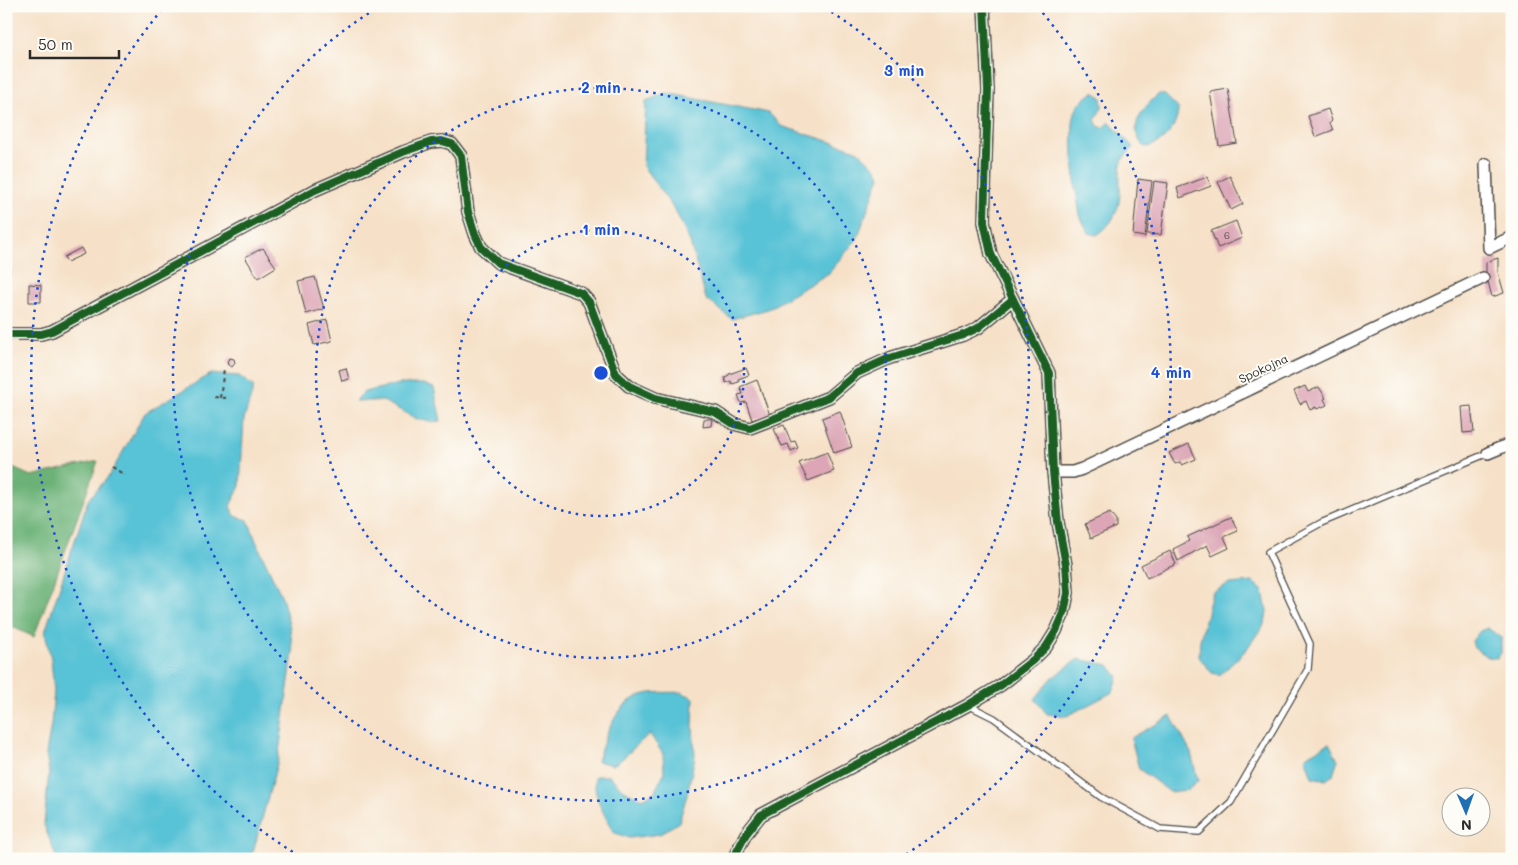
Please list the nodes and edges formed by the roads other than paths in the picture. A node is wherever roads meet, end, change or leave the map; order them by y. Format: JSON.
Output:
{"nodes":[{"id":1,"x":984,"y":6,"type":"edge"},
{"id":2,"x":1486,"y":164,"type":"dead end"},
{"id":3,"x":1512,"y":238,"type":"edge"},
{"id":4,"x":1483,"y":278,"type":"dead end"},
{"id":5,"x":1013,"y":298,"type":"junction"},
{"id":6,"x":6,"y":334,"type":"edge"},
{"id":7,"x":1512,"y":443,"type":"edge"},
{"id":8,"x":1488,"y":453,"type":"joint"},
{"id":9,"x":1053,"y":472,"type":"junction"},
{"id":10,"x":968,"y":705,"type":"junction"},
{"id":11,"x":733,"y":859,"type":"edge"}],
"edges":[{"from":1,"to":5,"type":"street"},
{"from":2,"to":3,"type":"street"},
{"from":4,"to":9,"type":"street","name":"Spokojna"},
{"from":5,"to":6,"type":"street"},
{"from":5,"to":9,"type":"street"},
{"from":7,"to":8,"type":"street"},
{"from":8,"to":10,"type":"lane"},
{"from":9,"to":10,"type":"street"},
{"from":10,"to":11,"type":"street"}]}
